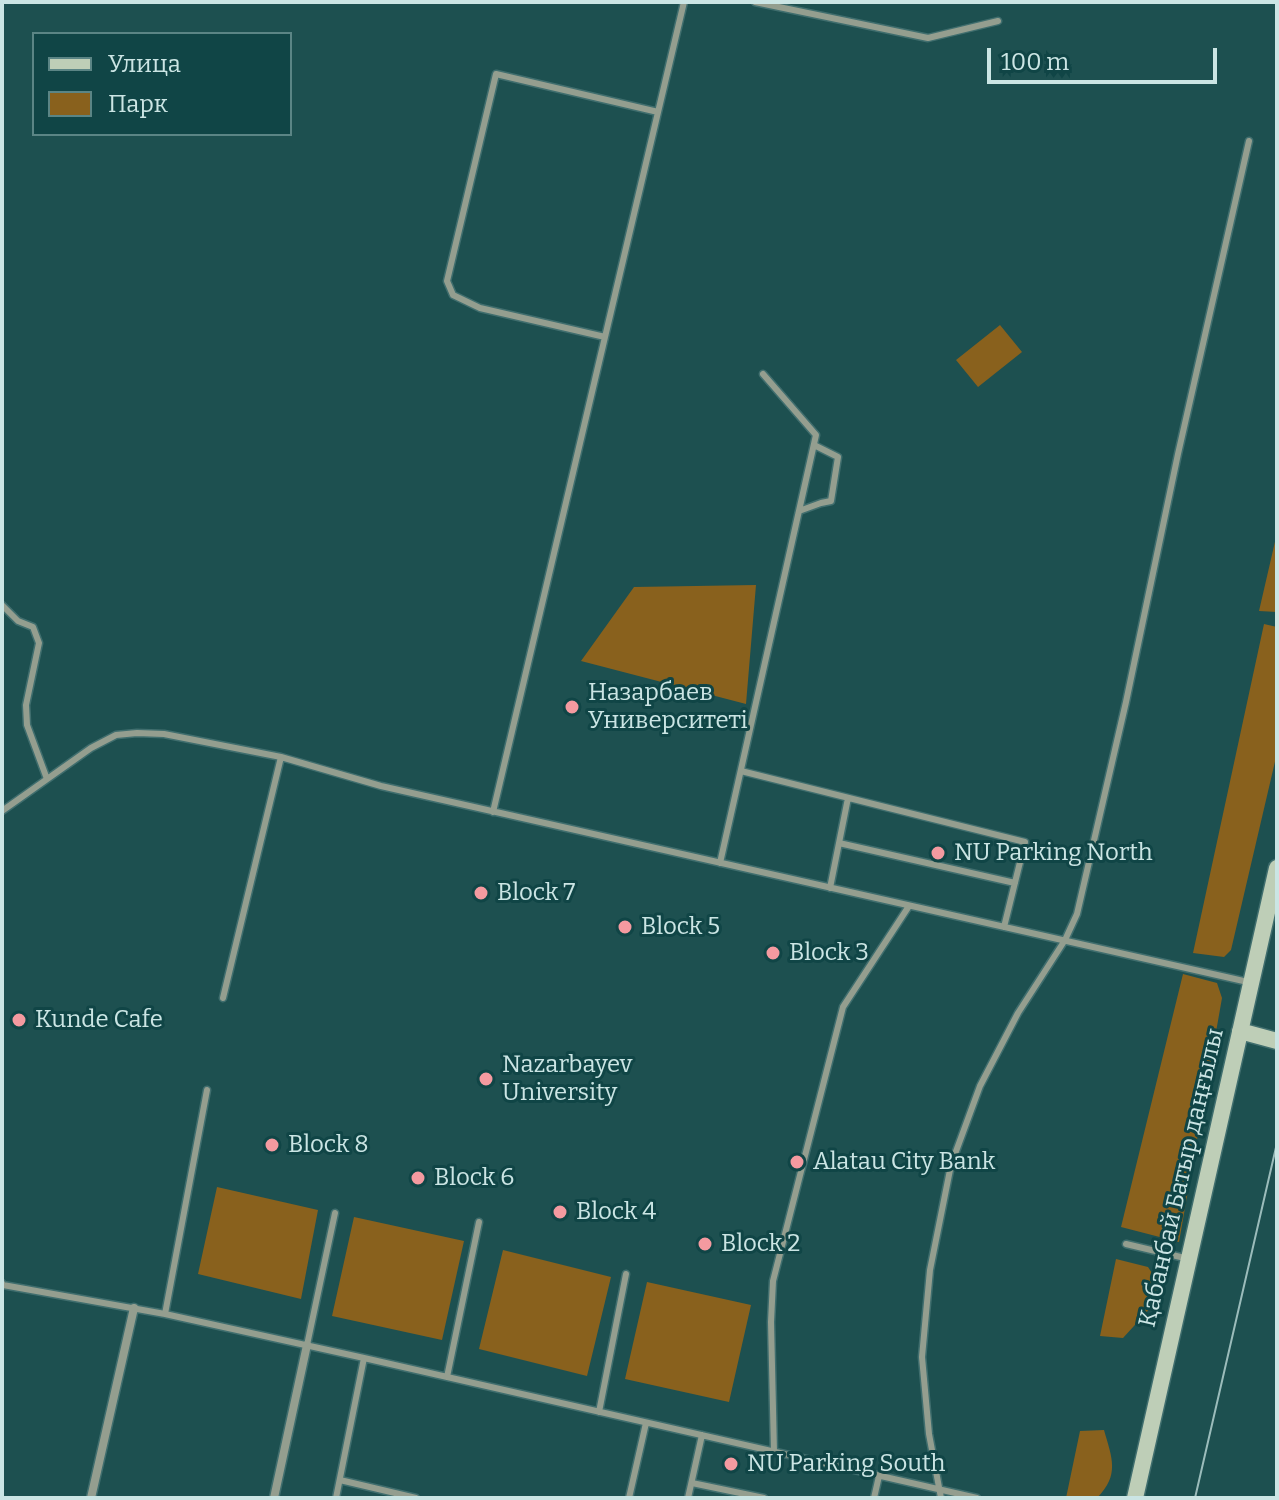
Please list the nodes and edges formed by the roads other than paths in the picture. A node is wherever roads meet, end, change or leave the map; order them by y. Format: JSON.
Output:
{"nodes":[{"id":1,"x":684,"y":2,"type":"edge"},
{"id":2,"x":755,"y":2,"type":"edge"},
{"id":3,"x":998,"y":21,"type":"dead end"},
{"id":4,"x":658,"y":112,"type":"junction"},
{"id":5,"x":1249,"y":141,"type":"dead end"},
{"id":6,"x":605,"y":337,"type":"junction"},
{"id":7,"x":763,"y":374,"type":"dead end"},
{"id":8,"x":814,"y":445,"type":"junction"},
{"id":9,"x":799,"y":511,"type":"junction"},
{"id":10,"x":2,"y":605,"type":"edge"},
{"id":11,"x":281,"y":757,"type":"junction"},
{"id":12,"x":741,"y":771,"type":"junction"},
{"id":13,"x":47,"y":779,"type":"junction"},
{"id":14,"x":848,"y":798,"type":"junction"},
{"id":15,"x":2,"y":811,"type":"edge"},
{"id":16,"x":493,"y":812,"type":"junction"},
{"id":17,"x":839,"y":843,"type":"junction"},
{"id":18,"x":720,"y":863,"type":"junction"},
{"id":19,"x":1277,"y":868,"type":"edge"},
{"id":20,"x":1015,"y":883,"type":"junction"},
{"id":21,"x":830,"y":888,"type":"junction"},
{"id":22,"x":909,"y":906,"type":"junction"},
{"id":23,"x":1004,"y":927,"type":"junction"},
{"id":24,"x":1065,"y":940,"type":"junction"},
{"id":25,"x":1251,"y":982,"type":"junction"},
{"id":26,"x":223,"y":998,"type":"dead end"},
{"id":27,"x":1240,"y":1031,"type":"junction"},
{"id":28,"x":1277,"y":1041,"type":"edge"},
{"id":29,"x":207,"y":1090,"type":"dead end"},
{"id":30,"x":335,"y":1213,"type":"dead end"},
{"id":31,"x":479,"y":1222,"type":"dead end"},
{"id":32,"x":1126,"y":1244,"type":"dead end"},
{"id":33,"x":1189,"y":1259,"type":"junction"},
{"id":34,"x":626,"y":1274,"type":"dead end"},
{"id":35,"x":2,"y":1283,"type":"edge"},
{"id":36,"x":134,"y":1308,"type":"junction"},
{"id":37,"x":165,"y":1314,"type":"junction"},
{"id":38,"x":307,"y":1345,"type":"junction"},
{"id":39,"x":364,"y":1358,"type":"junction"},
{"id":40,"x":447,"y":1377,"type":"junction"},
{"id":41,"x":599,"y":1412,"type":"junction"},
{"id":42,"x":646,"y":1423,"type":"junction"},
{"id":43,"x":702,"y":1435,"type":"junction"},
{"id":44,"x":774,"y":1452,"type":"junction"},
{"id":45,"x":879,"y":1476,"type":"junction"},
{"id":46,"x":340,"y":1480,"type":"junction"},
{"id":47,"x":692,"y":1483,"type":"junction"},
{"id":48,"x":939,"y":1489,"type":"junction"},
{"id":49,"x":91,"y":1498,"type":"edge"},
{"id":50,"x":274,"y":1498,"type":"edge"},
{"id":51,"x":336,"y":1498,"type":"edge"},
{"id":52,"x":416,"y":1498,"type":"edge"},
{"id":53,"x":629,"y":1498,"type":"edge"},
{"id":54,"x":688,"y":1498,"type":"edge"},
{"id":55,"x":764,"y":1498,"type":"edge"},
{"id":56,"x":874,"y":1498,"type":"edge"},
{"id":57,"x":941,"y":1498,"type":"edge"},
{"id":58,"x":977,"y":1498,"type":"edge"},
{"id":59,"x":1135,"y":1498,"type":"edge"}],
"edges":[{"from":1,"to":4,"type":"lane"},
{"from":2,"to":3,"type":"lane"},
{"from":4,"to":6,"type":"lane"},
{"from":4,"to":6,"type":"lane"},
{"from":5,"to":24,"type":"lane"},
{"from":6,"to":16,"type":"lane"},
{"from":7,"to":8,"type":"lane"},
{"from":8,"to":9,"type":"lane"},
{"from":8,"to":9,"type":"lane"},
{"from":9,"to":12,"type":"lane"},
{"from":10,"to":13,"type":"lane"},
{"from":11,"to":13,"type":"lane"},
{"from":11,"to":16,"type":"lane"},
{"from":11,"to":26,"type":"lane"},
{"from":12,"to":14,"type":"lane"},
{"from":12,"to":18,"type":"lane"},
{"from":13,"to":15,"type":"lane"},
{"from":14,"to":17,"type":"lane"},
{"from":14,"to":20,"type":"lane"},
{"from":16,"to":18,"type":"lane"},
{"from":17,"to":20,"type":"lane"},
{"from":17,"to":21,"type":"lane"},
{"from":18,"to":21,"type":"lane"},
{"from":19,"to":25,"type":"main road","name":"Қабанбай Батыр даңғылы"},
{"from":20,"to":23,"type":"lane"},
{"from":21,"to":22,"type":"lane"},
{"from":22,"to":23,"type":"lane"},
{"from":22,"to":44,"type":"lane"},
{"from":23,"to":24,"type":"lane"},
{"from":24,"to":25,"type":"lane"},
{"from":24,"to":48,"type":"lane"},
{"from":25,"to":27,"type":"main road","name":"Қабанбай Батыр даңғылы"},
{"from":27,"to":28,"type":"main road"},
{"from":27,"to":33,"type":"main road","name":"Қабанбай Батыр даңғылы"},
{"from":29,"to":37,"type":"lane"},
{"from":30,"to":38,"type":"lane"},
{"from":31,"to":40,"type":"lane"},
{"from":32,"to":33,"type":"lane"},
{"from":33,"to":59,"type":"main road","name":"Қабанбай Батыр даңғылы"},
{"from":34,"to":41,"type":"lane"},
{"from":35,"to":36,"type":"lane"},
{"from":36,"to":37,"type":"lane"},
{"from":36,"to":49,"type":"street"},
{"from":37,"to":38,"type":"lane"},
{"from":38,"to":39,"type":"lane"},
{"from":38,"to":50,"type":"street"},
{"from":39,"to":40,"type":"lane"},
{"from":39,"to":46,"type":"lane"},
{"from":40,"to":41,"type":"lane"},
{"from":41,"to":42,"type":"lane"},
{"from":42,"to":43,"type":"lane"},
{"from":42,"to":53,"type":"lane"},
{"from":43,"to":44,"type":"lane"},
{"from":43,"to":47,"type":"lane"},
{"from":44,"to":45,"type":"lane"},
{"from":45,"to":48,"type":"lane"},
{"from":45,"to":56,"type":"lane"},
{"from":46,"to":51,"type":"lane"},
{"from":46,"to":52,"type":"lane"},
{"from":47,"to":54,"type":"lane"},
{"from":47,"to":55,"type":"lane"},
{"from":48,"to":57,"type":"lane"},
{"from":48,"to":58,"type":"lane"}]}
